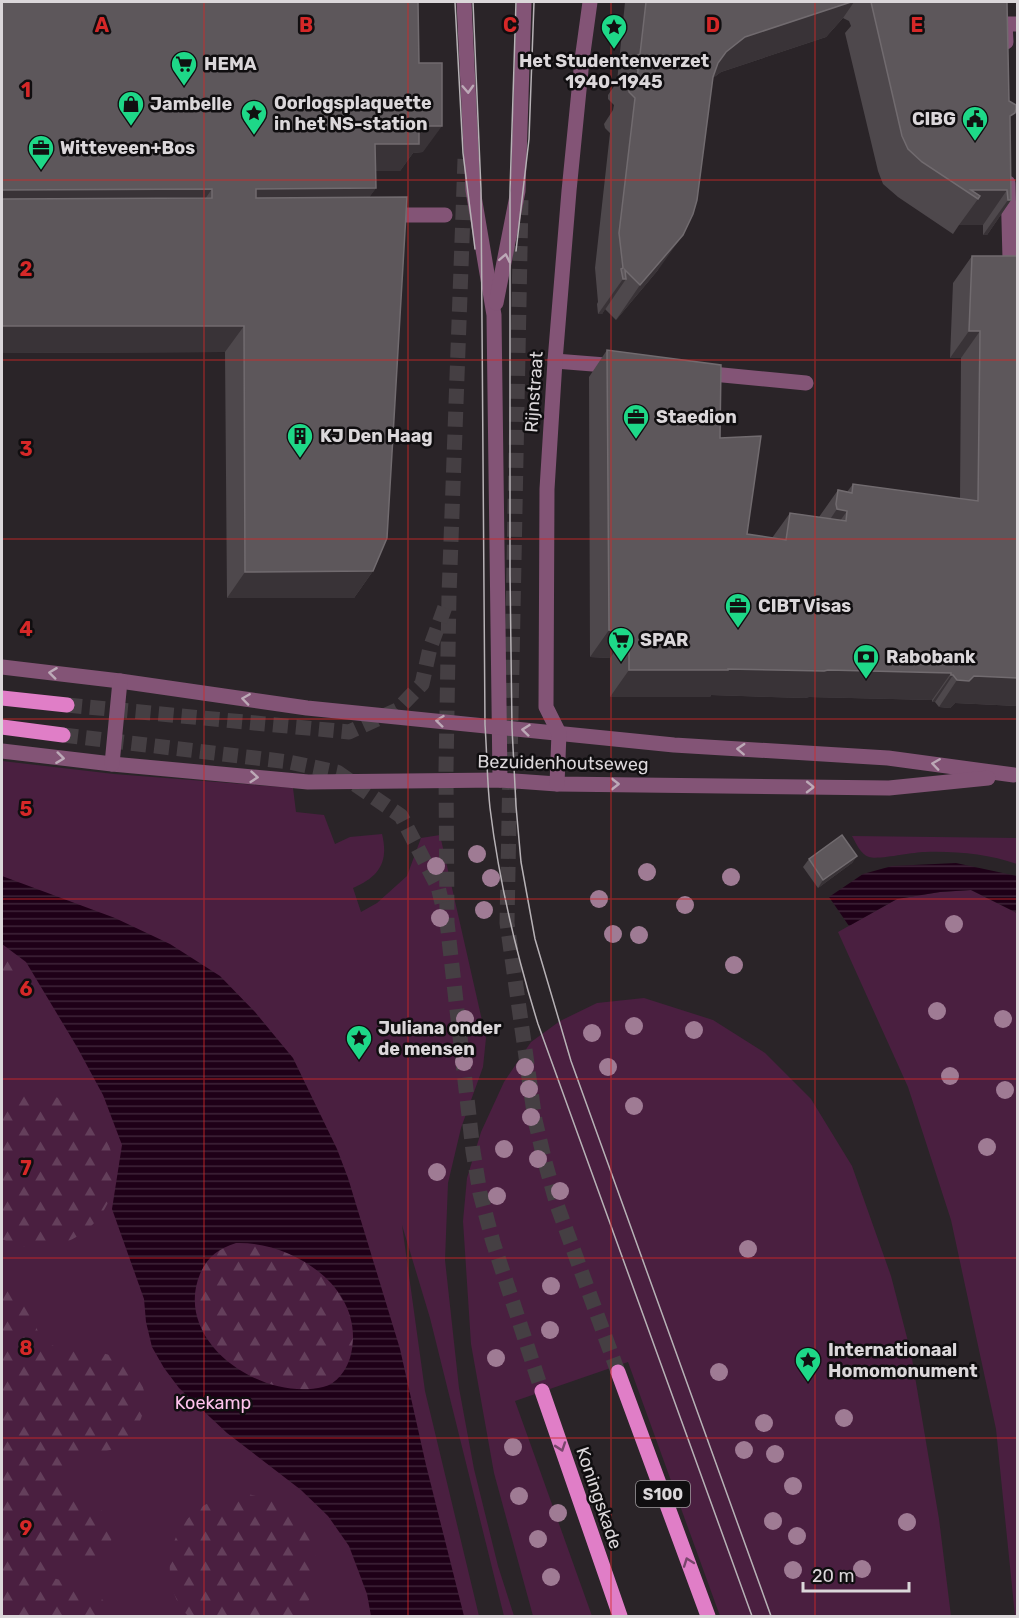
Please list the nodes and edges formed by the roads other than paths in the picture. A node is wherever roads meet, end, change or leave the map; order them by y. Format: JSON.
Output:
{"nodes":[{"id":1,"x":464,"y":2,"type":"edge"},
{"id":2,"x":524,"y":2,"type":"edge"},
{"id":3,"x":590,"y":2,"type":"edge"},
{"id":4,"x":1017,"y":24,"type":"edge"},
{"id":5,"x":1006,"y":59,"type":"edge"},
{"id":6,"x":1008,"y":165,"type":"edge"},
{"id":7,"x":366,"y":215,"type":"edge"},
{"id":8,"x":446,"y":215,"type":"dead end"},
{"id":9,"x":1017,"y":259,"type":"edge"},
{"id":10,"x":494,"y":315,"type":"junction"},
{"id":11,"x":555,"y":361,"type":"junction"},
{"id":12,"x":636,"y":368,"type":"edge"},
{"id":13,"x":682,"y":372,"type":"edge"},
{"id":14,"x":806,"y":383,"type":"dead end"},
{"id":15,"x":2,"y":667,"type":"edge"},
{"id":16,"x":120,"y":681,"type":"junction"},
{"id":17,"x":2,"y":698,"type":"edge"},
{"id":18,"x":67,"y":705,"type":"tunnel mouth"},
{"id":19,"x":498,"y":727,"type":"junction"},
{"id":20,"x":2,"y":728,"type":"edge"},
{"id":21,"x":559,"y":733,"type":"junction"},
{"id":22,"x":63,"y":735,"type":"tunnel mouth"},
{"id":23,"x":2,"y":752,"type":"edge"},
{"id":24,"x":112,"y":764,"type":"junction"},
{"id":25,"x":1016,"y":775,"type":"edge"},
{"id":26,"x":500,"y":780,"type":"junction"},
{"id":27,"x":557,"y":784,"type":"junction"},
{"id":28,"x":618,"y":1372,"type":"tunnel mouth"},
{"id":29,"x":542,"y":1391,"type":"tunnel mouth"},
{"id":30,"x":620,"y":1617,"type":"edge"},
{"id":31,"x":708,"y":1617,"type":"edge"}],
"edges":[{"from":1,"to":10,"type":"street","name":"Rijnstraat","one_way":true},
{"from":10,"to":2,"type":"street","name":"Rijnstraat","one_way":true},
{"from":3,"to":11,"type":"street","name":"Rijnstraat"},
{"from":4,"to":5,"type":"street"},
{"from":6,"to":9,"type":"street"},
{"from":7,"to":8,"type":"street"},
{"from":10,"to":19,"type":"street","name":"Rijnstraat"},
{"from":11,"to":12,"type":"street"},
{"from":11,"to":21,"type":"street","name":"Rijnstraat"},
{"from":13,"to":14,"type":"street"},
{"from":16,"to":15,"type":"street","name":"Bezuidenhoutseweg","one_way":true},
{"from":19,"to":16,"type":"street","name":"Bezuidenhoutseweg","one_way":true},
{"from":16,"to":24,"type":"street"},
{"from":17,"to":18,"type":"main road"},
{"from":21,"to":19,"type":"street","name":"Bezuidenhoutseweg","one_way":true},
{"from":19,"to":26,"type":"street","name":"Rijnstraat"},
{"from":20,"to":22,"type":"main road"},
{"from":25,"to":21,"type":"street","name":"Bezuidenhoutseweg","one_way":true},
{"from":21,"to":27,"type":"street","name":"Rijnstraat"},
{"from":23,"to":24,"type":"street","name":"Bezuidenhoutseweg","one_way":true},
{"from":24,"to":26,"type":"street","name":"Bezuidenhoutseweg","one_way":true},
{"from":27,"to":25,"type":"street","name":"Bezuidenhoutseweg","one_way":true},
{"from":26,"to":27,"type":"street","name":"Bezuidenhoutseweg"},
{"from":31,"to":28,"type":"main road","number":"S100","one_way":true},
{"from":29,"to":30,"type":"main road","name":"Koningskade","one_way":true}]}
